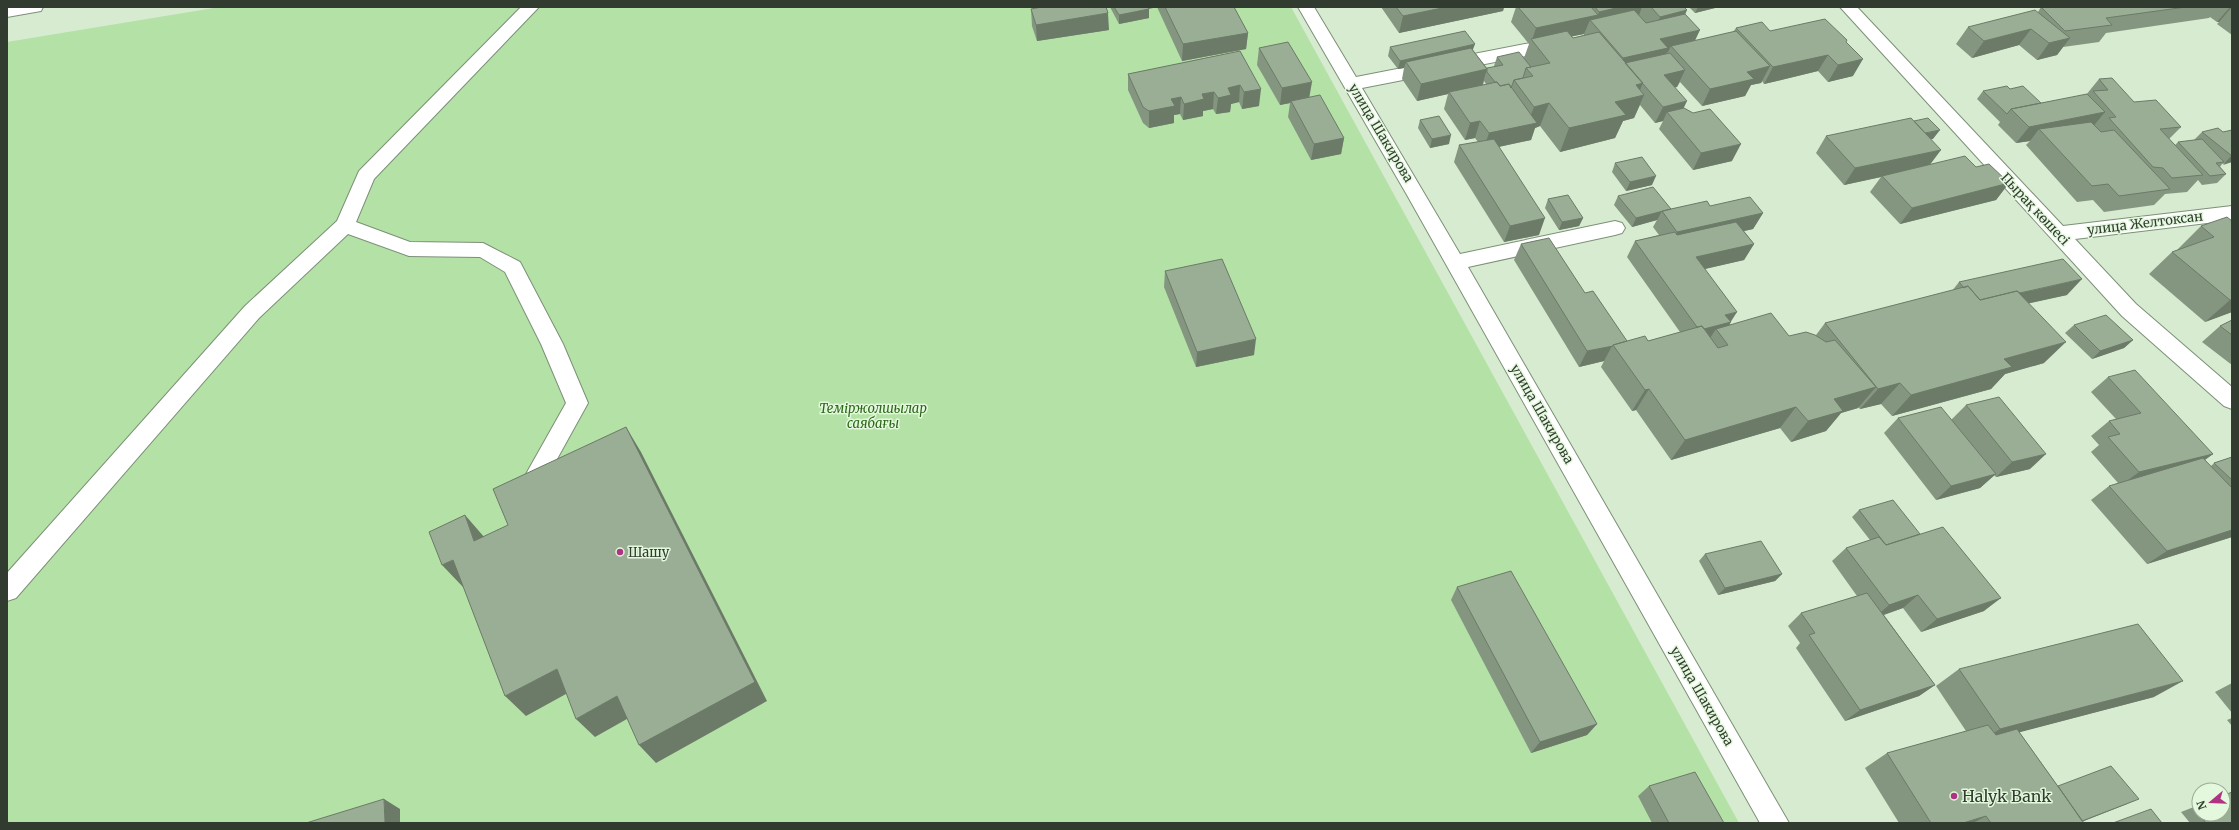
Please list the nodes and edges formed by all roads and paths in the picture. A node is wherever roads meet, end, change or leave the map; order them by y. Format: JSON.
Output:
{"nodes":[{"id":1,"x":35,"y":7,"type":"edge"},
{"id":2,"x":531,"y":7,"type":"edge"},
{"id":3,"x":1306,"y":7,"type":"edge"},
{"id":4,"x":1848,"y":7,"type":"edge"},
{"id":5,"x":7,"y":12,"type":"edge"},
{"id":6,"x":1573,"y":41,"type":"edge"},
{"id":7,"x":1351,"y":84,"type":"junction"},
{"id":8,"x":2232,"y":213,"type":"edge"},
{"id":9,"x":345,"y":225,"type":"junction"},
{"id":10,"x":1615,"y":228,"type":"dead end"},
{"id":11,"x":2058,"y":234,"type":"junction"},
{"id":12,"x":1456,"y":262,"type":"junction"},
{"id":13,"x":2232,"y":400,"type":"edge"},
{"id":14,"x":528,"y":490,"type":"edge"},
{"id":15,"x":7,"y":590,"type":"edge"},
{"id":16,"x":1774,"y":823,"type":"edge"}],
"edges":[{"from":1,"to":5,"type":"street"},
{"from":2,"to":9,"type":"street"},
{"from":3,"to":7,"type":"street","name":"улица Шакирова"},
{"from":4,"to":11,"type":"street","name":"Пырақ көшесі"},
{"from":6,"to":7,"type":"street"},
{"from":7,"to":12,"type":"street","name":"улица Шакирова"},
{"from":8,"to":11,"type":"street","name":"улица Желтоксан"},
{"from":9,"to":14,"type":"street"},
{"from":9,"to":15,"type":"street"},
{"from":10,"to":12,"type":"street"},
{"from":11,"to":13,"type":"street","name":"Пырақ көшесі"},
{"from":12,"to":16,"type":"street","name":"улица Шакирова"}]}
